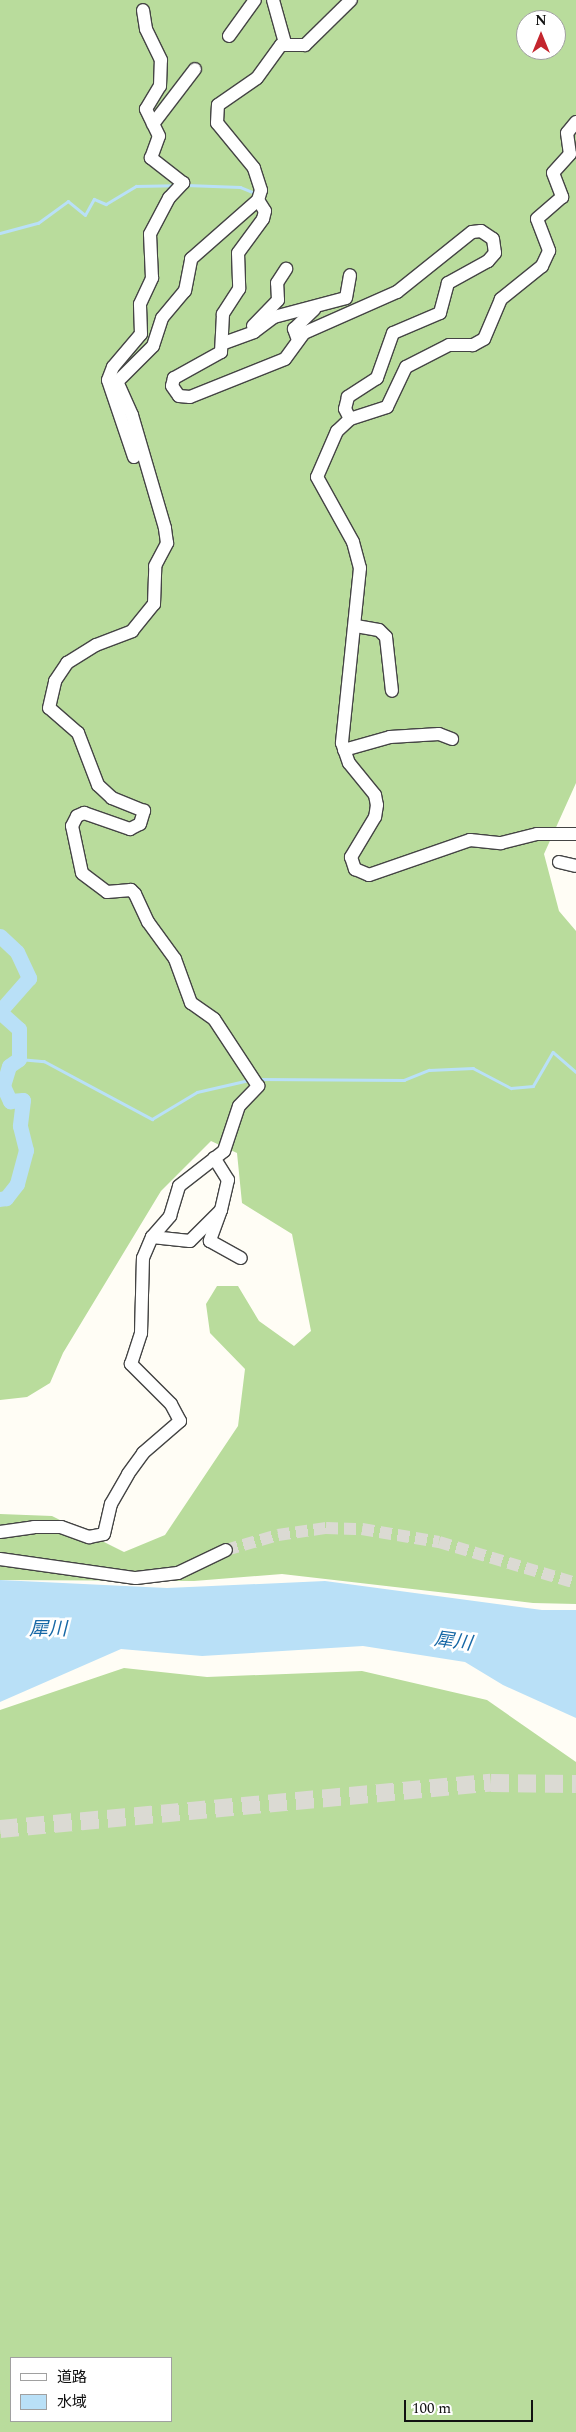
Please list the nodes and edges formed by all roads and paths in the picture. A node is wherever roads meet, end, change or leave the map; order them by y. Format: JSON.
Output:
{"nodes":[{"id":1,"x":255,"y":0,"type":"edge"},
{"id":2,"x":273,"y":0,"type":"edge"},
{"id":3,"x":351,"y":0,"type":"edge"},
{"id":4,"x":143,"y":10,"type":"dead end"},
{"id":5,"x":234,"y":34,"type":"dead end"},
{"id":6,"x":285,"y":43,"type":"junction"},
{"id":7,"x":195,"y":69,"type":"dead end"},
{"id":8,"x":576,"y":122,"type":"edge"},
{"id":9,"x":153,"y":124,"type":"junction"},
{"id":10,"x":258,"y":200,"type":"junction"},
{"id":11,"x":286,"y":269,"type":"dead end"},
{"id":12,"x":350,"y":275,"type":"dead end"},
{"id":13,"x":318,"y":306,"type":"junction"},
{"id":14,"x":298,"y":340,"type":"junction"},
{"id":15,"x":224,"y":343,"type":"junction"},
{"id":16,"x":350,"y":419,"type":"junction"},
{"id":17,"x":158,"y":514,"type":"junction"},
{"id":18,"x":356,"y":626,"type":"junction"},
{"id":19,"x":392,"y":690,"type":"dead end"},
{"id":20,"x":452,"y":739,"type":"dead end"},
{"id":21,"x":344,"y":750,"type":"junction"},
{"id":22,"x":576,"y":834,"type":"edge"},
{"id":23,"x":559,"y":862,"type":"dead end"},
{"id":24,"x":576,"y":866,"type":"edge"},
{"id":25,"x":214,"y":1158,"type":"junction"},
{"id":26,"x":221,"y":1210,"type":"junction"},
{"id":27,"x":152,"y":1237,"type":"junction"},
{"id":28,"x":241,"y":1258,"type":"dead end"},
{"id":29,"x":0,"y":1532,"type":"edge"},
{"id":30,"x":226,"y":1550,"type":"tunnel mouth"},
{"id":31,"x":0,"y":1558,"type":"edge"}],
"edges":[{"from":1,"to":5,"type":"street"},
{"from":2,"to":6,"type":"street"},
{"from":3,"to":6,"type":"street"},
{"from":4,"to":9,"type":"street"},
{"from":6,"to":10,"type":"street"},
{"from":7,"to":9,"type":"street"},
{"from":8,"to":16,"type":"street"},
{"from":9,"to":17,"type":"street"},
{"from":10,"to":15,"type":"street"},
{"from":10,"to":17,"type":"street"},
{"from":11,"to":15,"type":"street"},
{"from":12,"to":13,"type":"street"},
{"from":13,"to":14,"type":"street"},
{"from":13,"to":15,"type":"street"},
{"from":14,"to":15,"type":"street"},
{"from":14,"to":16,"type":"street"},
{"from":16,"to":18,"type":"street"},
{"from":17,"to":25,"type":"street"},
{"from":18,"to":19,"type":"street"},
{"from":18,"to":21,"type":"street"},
{"from":20,"to":21,"type":"street"},
{"from":21,"to":22,"type":"street"},
{"from":23,"to":24,"type":"street"},
{"from":25,"to":26,"type":"street"},
{"from":25,"to":27,"type":"street"},
{"from":26,"to":27,"type":"street"},
{"from":26,"to":28,"type":"street"},
{"from":27,"to":29,"type":"street"},
{"from":30,"to":31,"type":"street"}]}
